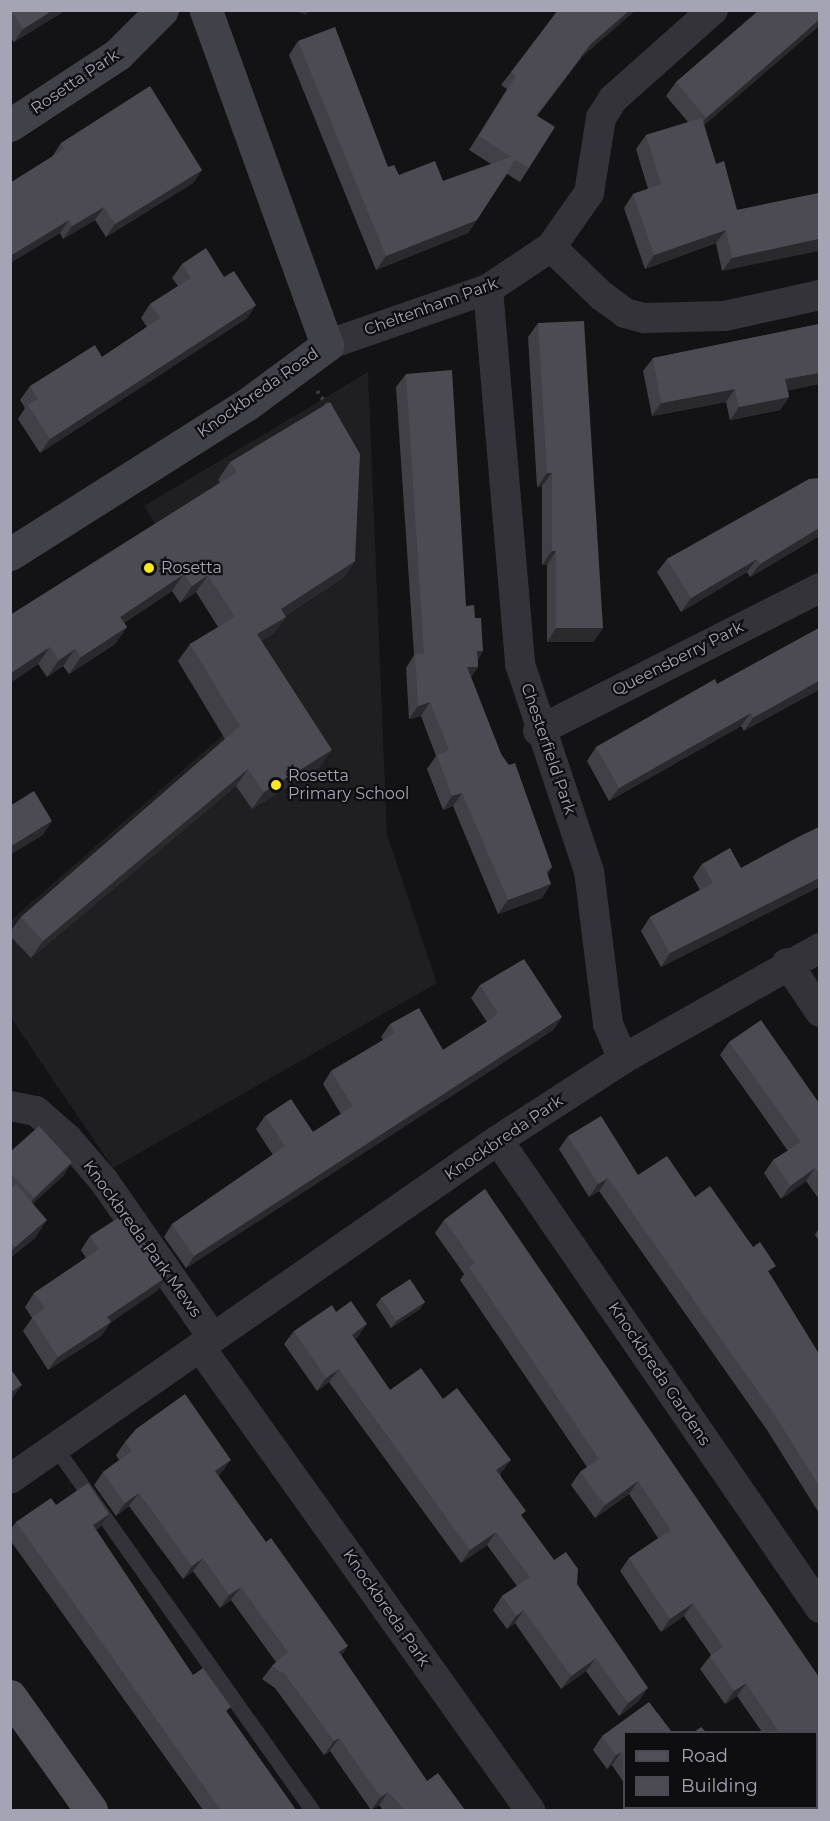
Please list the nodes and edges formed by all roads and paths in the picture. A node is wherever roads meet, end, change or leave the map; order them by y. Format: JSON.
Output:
{"nodes":[{"id":1,"x":162,"y":10,"type":"edge"},
{"id":2,"x":206,"y":10,"type":"edge"},
{"id":3,"x":713,"y":10,"type":"edge"},
{"id":4,"x":10,"y":125,"type":"edge"},
{"id":5,"x":551,"y":247,"type":"junction"},
{"id":6,"x":488,"y":289,"type":"junction"},
{"id":7,"x":819,"y":295,"type":"edge"},
{"id":8,"x":327,"y":345,"type":"junction"},
{"id":9,"x":10,"y":554,"type":"edge"},
{"id":10,"x":819,"y":588,"type":"edge"},
{"id":11,"x":538,"y":731,"type":"junction"},
{"id":12,"x":819,"y":948,"type":"edge"},
{"id":13,"x":787,"y":963,"type":"junction"},
{"id":14,"x":819,"y":1012,"type":"edge"},
{"id":15,"x":623,"y":1059,"type":"junction"},
{"id":16,"x":10,"y":1106,"type":"edge"},
{"id":17,"x":498,"y":1140,"type":"junction"},
{"id":18,"x":206,"y":1342,"type":"junction"},
{"id":19,"x":56,"y":1447,"type":"junction"},
{"id":20,"x":10,"y":1479,"type":"edge"},
{"id":21,"x":819,"y":1608,"type":"edge"},
{"id":22,"x":10,"y":1696,"type":"edge"},
{"id":23,"x":91,"y":1810,"type":"edge"},
{"id":24,"x":312,"y":1810,"type":"edge"},
{"id":25,"x":530,"y":1810,"type":"edge"}],
"edges":[{"from":1,"to":4,"type":"street","name":"Rosetta Park"},
{"from":2,"to":8,"type":"street","name":"Knockbreda Road"},
{"from":3,"to":5,"type":"street","name":"Cheltenham Park"},
{"from":5,"to":6,"type":"street","name":"Cheltenham Park"},
{"from":5,"to":7,"type":"street"},
{"from":6,"to":8,"type":"street","name":"Cheltenham Park"},
{"from":6,"to":11,"type":"street","name":"Chesterfield Park"},
{"from":8,"to":9,"type":"street","name":"Knockbreda Road"},
{"from":10,"to":11,"type":"street","name":"Queensberry Park"},
{"from":11,"to":15,"type":"street","name":"Chesterfield Park"},
{"from":12,"to":13,"type":"street","name":"Knockbreda Park"},
{"from":13,"to":14,"type":"street"},
{"from":13,"to":15,"type":"street","name":"Knockbreda Park"},
{"from":15,"to":17,"type":"street","name":"Knockbreda Park"},
{"from":16,"to":18,"type":"street","name":"Knockbreda Park Mews"},
{"from":17,"to":18,"type":"street","name":"Knockbreda Park"},
{"from":17,"to":21,"type":"street","name":"Knockbreda Gardens"},
{"from":18,"to":19,"type":"street","name":"Knockbreda Park"},
{"from":18,"to":25,"type":"street","name":"Knockbreda Park"},
{"from":19,"to":20,"type":"street","name":"Knockbreda Park"},
{"from":19,"to":24,"type":"lane"},
{"from":22,"to":23,"type":"main road"}]}
